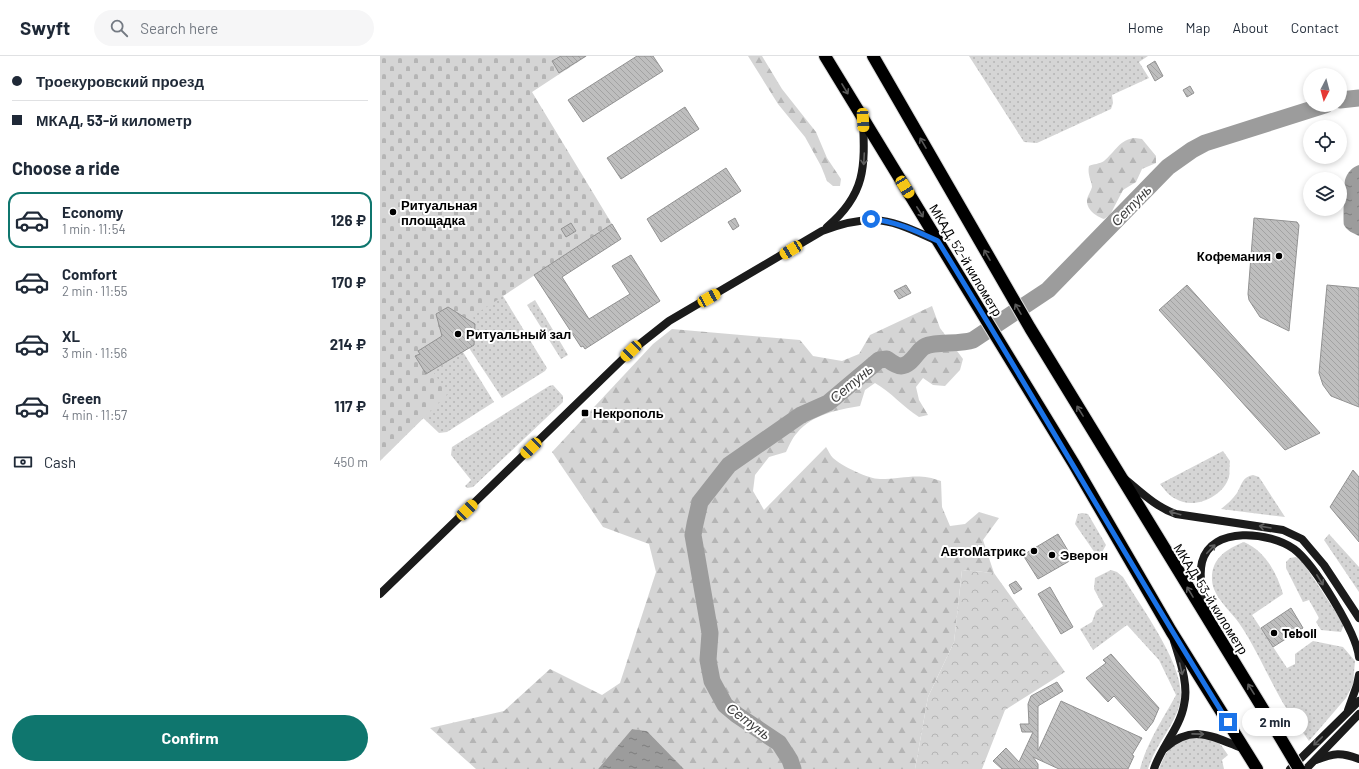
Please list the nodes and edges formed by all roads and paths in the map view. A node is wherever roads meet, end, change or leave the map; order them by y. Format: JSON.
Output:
{"nodes":[{"id":1,"x":825,"y":56,"type":"edge"},
{"id":2,"x":873,"y":56,"type":"edge"},
{"id":3,"x":863,"y":120,"type":"junction"},
{"id":4,"x":822,"y":231,"type":"junction"},
{"id":5,"x":938,"y":241,"type":"junction"},
{"id":6,"x":1101,"y":444,"type":"joint"},
{"id":7,"x":1116,"y":471,"type":"junction"},
{"id":8,"x":380,"y":594,"type":"edge"},
{"id":9,"x":1359,"y":618,"type":"edge"},
{"id":10,"x":1210,"y":626,"type":"junction"},
{"id":11,"x":1171,"y":631,"type":"junction"},
{"id":12,"x":1359,"y":657,"type":"edge"},
{"id":13,"x":1359,"y":675,"type":"edge"},
{"id":14,"x":1359,"y":701,"type":"edge"},
{"id":15,"x":1346,"y":714,"type":"junction"},
{"id":16,"x":1359,"y":714,"type":"edge"},
{"id":17,"x":1244,"y":749,"type":"junction"},
{"id":18,"x":1163,"y":750,"type":"junction"},
{"id":19,"x":1359,"y":760,"type":"edge"},
{"id":20,"x":1314,"y":761,"type":"junction"},
{"id":21,"x":1154,"y":769,"type":"edge"},
{"id":22,"x":1257,"y":769,"type":"edge"},
{"id":23,"x":1290,"y":769,"type":"edge"},
{"id":24,"x":1299,"y":769,"type":"edge"},
{"id":25,"x":1306,"y":769,"type":"edge"}],
"edges":[{"from":1,"to":3,"type":"highway","name":"МКАД, 52-й километр","one_way":true},
{"from":6,"to":2,"type":"highway","name":"МКАД, 52-й километр","one_way":true},
{"from":3,"to":4,"type":"street","one_way":true},
{"from":3,"to":5,"type":"highway","name":"МКАД, 52-й километр","one_way":true},
{"from":4,"to":5,"type":"street"},
{"from":4,"to":8,"type":"street"},
{"from":5,"to":11,"type":"highway","name":"МКАД, 52-й километр"},
{"from":6,"to":7,"type":"highway","name":"МКАД, 53-й километр"},
{"from":9,"to":7,"type":"street","one_way":true},
{"from":10,"to":7,"type":"highway","name":"МКАД, 53-й километр","one_way":true},
{"from":10,"to":12,"type":"street","one_way":true},
{"from":24,"to":10,"type":"highway","name":"МКАД, 53-й километр","one_way":true,"bridge":true},
{"from":11,"to":17,"type":"highway"},
{"from":11,"to":18,"type":"street","one_way":true},
{"from":13,"to":15,"type":"street"},
{"from":14,"to":15,"type":"street"},
{"from":15,"to":23,"type":"street","one_way":true},
{"from":16,"to":20,"type":"street"},
{"from":18,"to":17,"type":"street","one_way":true},
{"from":17,"to":22,"type":"highway"},
{"from":18,"to":21,"type":"street"},
{"from":19,"to":20,"type":"street"},
{"from":20,"to":25,"type":"street"}]}
